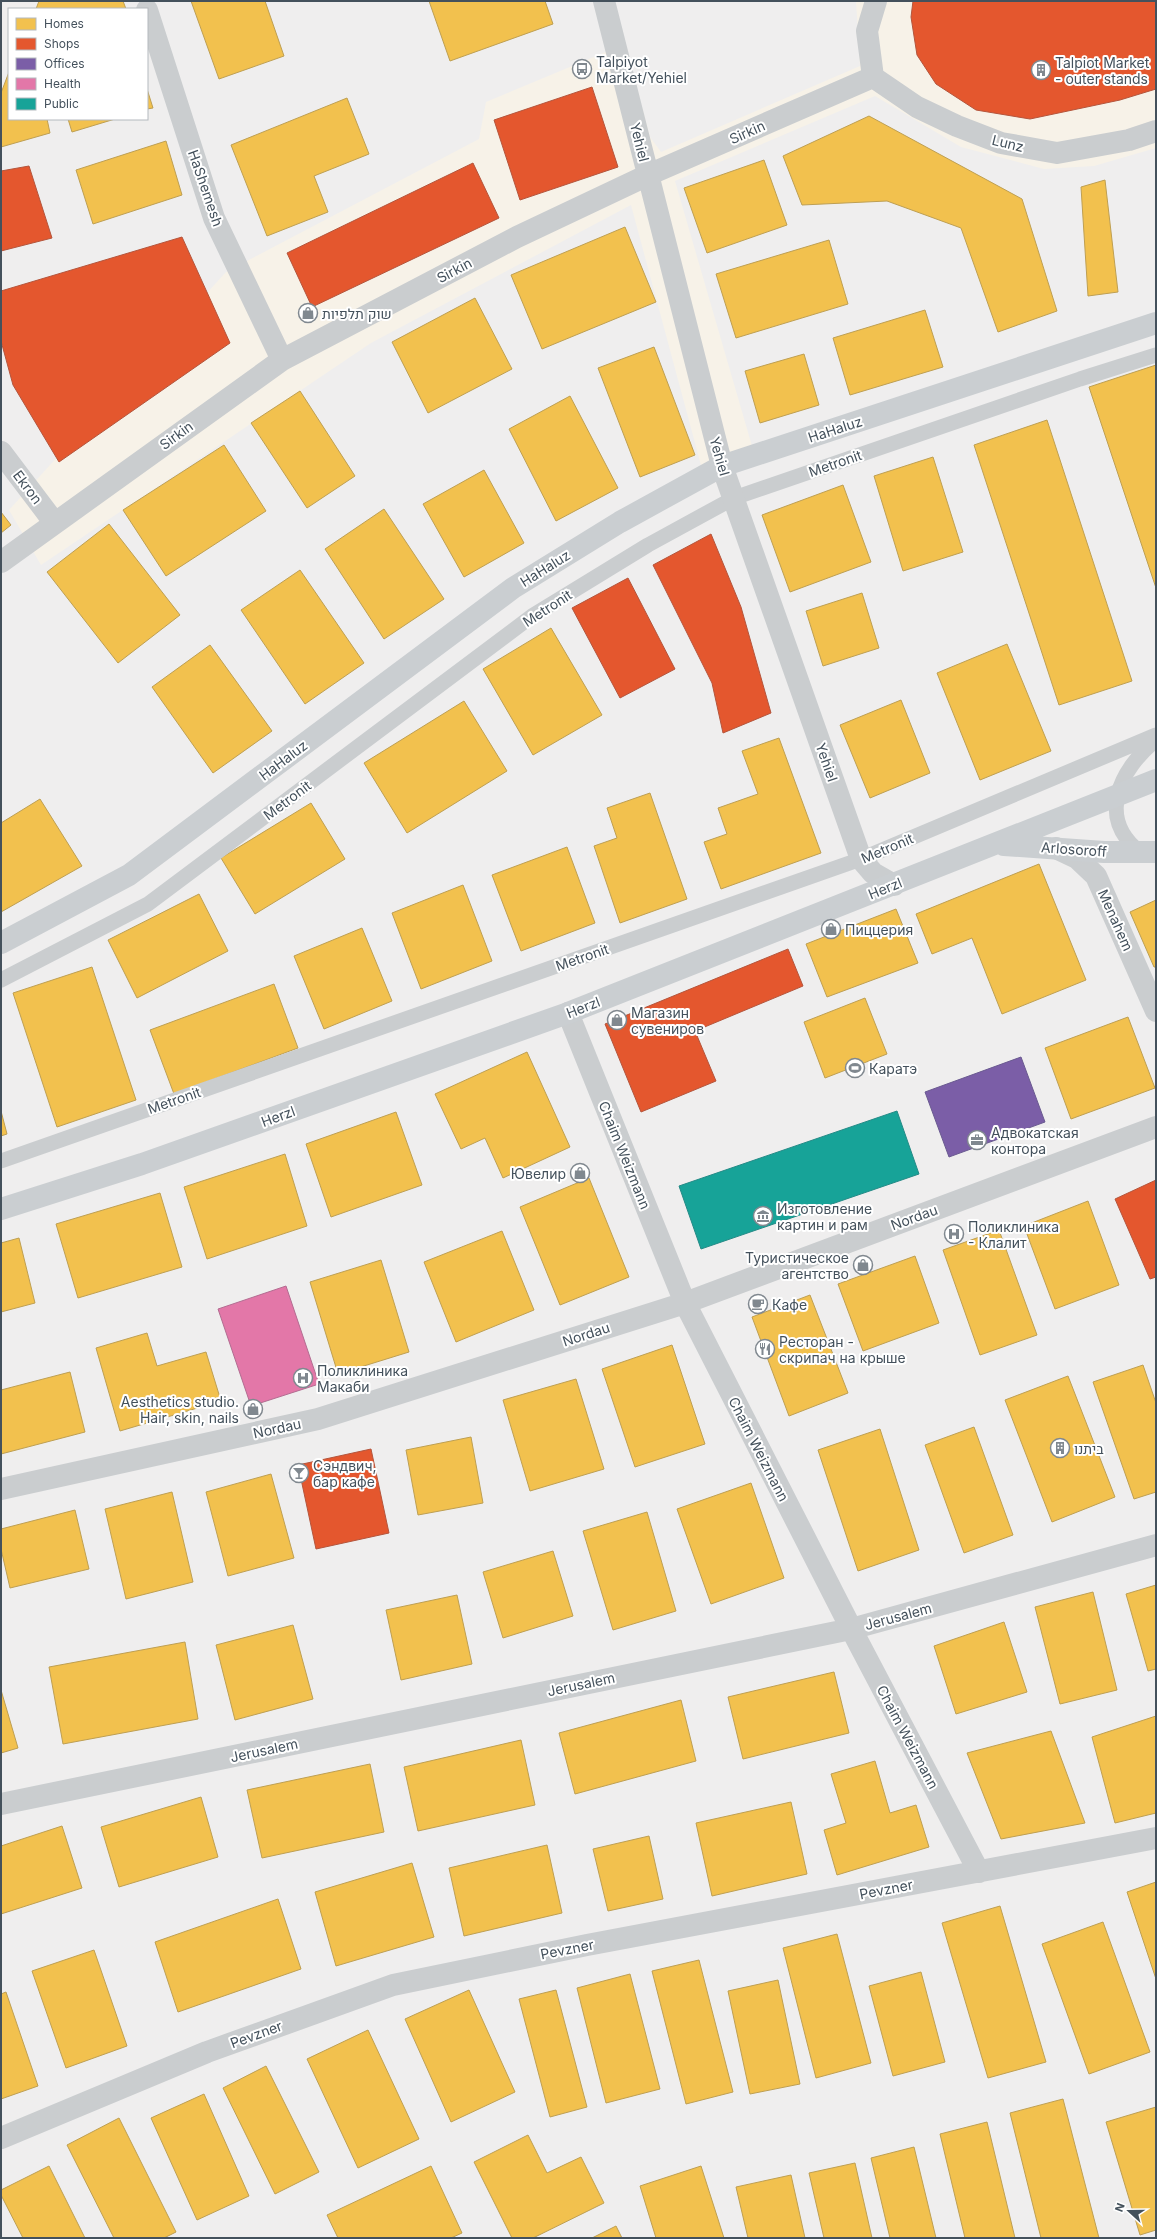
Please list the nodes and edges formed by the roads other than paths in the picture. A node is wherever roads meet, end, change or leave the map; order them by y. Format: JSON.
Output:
{"nodes":[{"id":1,"x":604,"y":1,"type":"edge"},
{"id":2,"x":876,"y":1,"type":"edge"},
{"id":3,"x":148,"y":13,"type":"edge"},
{"id":4,"x":873,"y":77,"type":"junction"},
{"id":5,"x":1156,"y":131,"type":"edge"},
{"id":6,"x":648,"y":175,"type":"junction"},
{"id":7,"x":1156,"y":323,"type":"edge"},
{"id":8,"x":1156,"y":355,"type":"edge"},
{"id":9,"x":282,"y":360,"type":"junction"},
{"id":10,"x":1,"y":452,"type":"edge"},
{"id":11,"x":722,"y":466,"type":"junction"},
{"id":12,"x":734,"y":498,"type":"junction"},
{"id":13,"x":54,"y":522,"type":"junction"},
{"id":14,"x":1,"y":562,"type":"edge"},
{"id":15,"x":1156,"y":735,"type":"edge"},
{"id":16,"x":1156,"y":740,"type":"edge"},
{"id":17,"x":1156,"y":780,"type":"edge"},
{"id":18,"x":1118,"y":796,"type":"junction"},
{"id":19,"x":992,"y":845,"type":"junction"},
{"id":20,"x":1056,"y":848,"type":"junction"},
{"id":21,"x":1148,"y":852,"type":"edge"},
{"id":22,"x":861,"y":859,"type":"junction"},
{"id":23,"x":894,"y":885,"type":"junction"},
{"id":24,"x":1,"y":943,"type":"edge"},
{"id":25,"x":1,"y":980,"type":"edge"},
{"id":26,"x":1156,"y":1011,"type":"edge"},
{"id":27,"x":568,"y":1013,"type":"junction"},
{"id":28,"x":1156,"y":1127,"type":"edge"},
{"id":29,"x":1,"y":1161,"type":"edge"},
{"id":30,"x":1,"y":1209,"type":"edge"},
{"id":31,"x":685,"y":1303,"type":"junction"},
{"id":32,"x":1,"y":1489,"type":"edge"},
{"id":33,"x":1156,"y":1545,"type":"edge"},
{"id":34,"x":851,"y":1629,"type":"junction"},
{"id":35,"x":1,"y":1804,"type":"edge"},
{"id":36,"x":1156,"y":1838,"type":"edge"},
{"id":37,"x":979,"y":1872,"type":"junction"},
{"id":38,"x":1,"y":2138,"type":"edge"}],
"edges":[{"from":1,"to":6,"type":"street","name":"Yehiel"},
{"from":2,"to":4,"type":"street"},
{"from":3,"to":9,"type":"street","name":"HaShemesh"},
{"from":4,"to":5,"type":"street","name":"Lunz"},
{"from":4,"to":6,"type":"street","name":"Sirkin"},
{"from":6,"to":9,"type":"street","name":"Sirkin"},
{"from":6,"to":11,"type":"street","name":"Yehiel"},
{"from":7,"to":11,"type":"street","name":"HaHaluz"},
{"from":8,"to":12,"type":"lane","name":"Metronit"},
{"from":9,"to":13,"type":"street","name":"Sirkin"},
{"from":10,"to":13,"type":"street","name":"Ekron"},
{"from":11,"to":12,"type":"street","name":"Yehiel"},
{"from":11,"to":24,"type":"street","name":"HaHaluz"},
{"from":12,"to":22,"type":"street","name":"Yehiel"},
{"from":12,"to":25,"type":"lane","name":"Metronit"},
{"from":13,"to":14,"type":"street","name":"Sirkin"},
{"from":15,"to":22,"type":"lane","name":"Metronit"},
{"from":16,"to":18,"type":"lane"},
{"from":17,"to":18,"type":"street","name":"Herzl"},
{"from":18,"to":19,"type":"street","name":"Herzl"},
{"from":18,"to":21,"type":"lane"},
{"from":19,"to":20,"type":"street","name":"Arlosoroff"},
{"from":19,"to":23,"type":"street","name":"Herzl"},
{"from":20,"to":21,"type":"street","name":"Arlosoroff"},
{"from":20,"to":26,"type":"street","name":"Menahem"},
{"from":22,"to":23,"type":"street","name":"Yehiel"},
{"from":22,"to":29,"type":"lane","name":"Metronit"},
{"from":23,"to":27,"type":"street","name":"Herzl"},
{"from":27,"to":30,"type":"street","name":"Herzl"},
{"from":27,"to":31,"type":"street","name":"Chaim Weizmann"},
{"from":28,"to":31,"type":"street","name":"Nordau"},
{"from":31,"to":32,"type":"street","name":"Nordau"},
{"from":31,"to":34,"type":"street","name":"Chaim Weizmann"},
{"from":33,"to":34,"type":"street","name":"Jerusalem"},
{"from":34,"to":35,"type":"street","name":"Jerusalem"},
{"from":34,"to":37,"type":"street","name":"Chaim Weizmann"},
{"from":36,"to":37,"type":"street","name":"Pevzner"},
{"from":37,"to":38,"type":"street","name":"Pevzner"}]}
